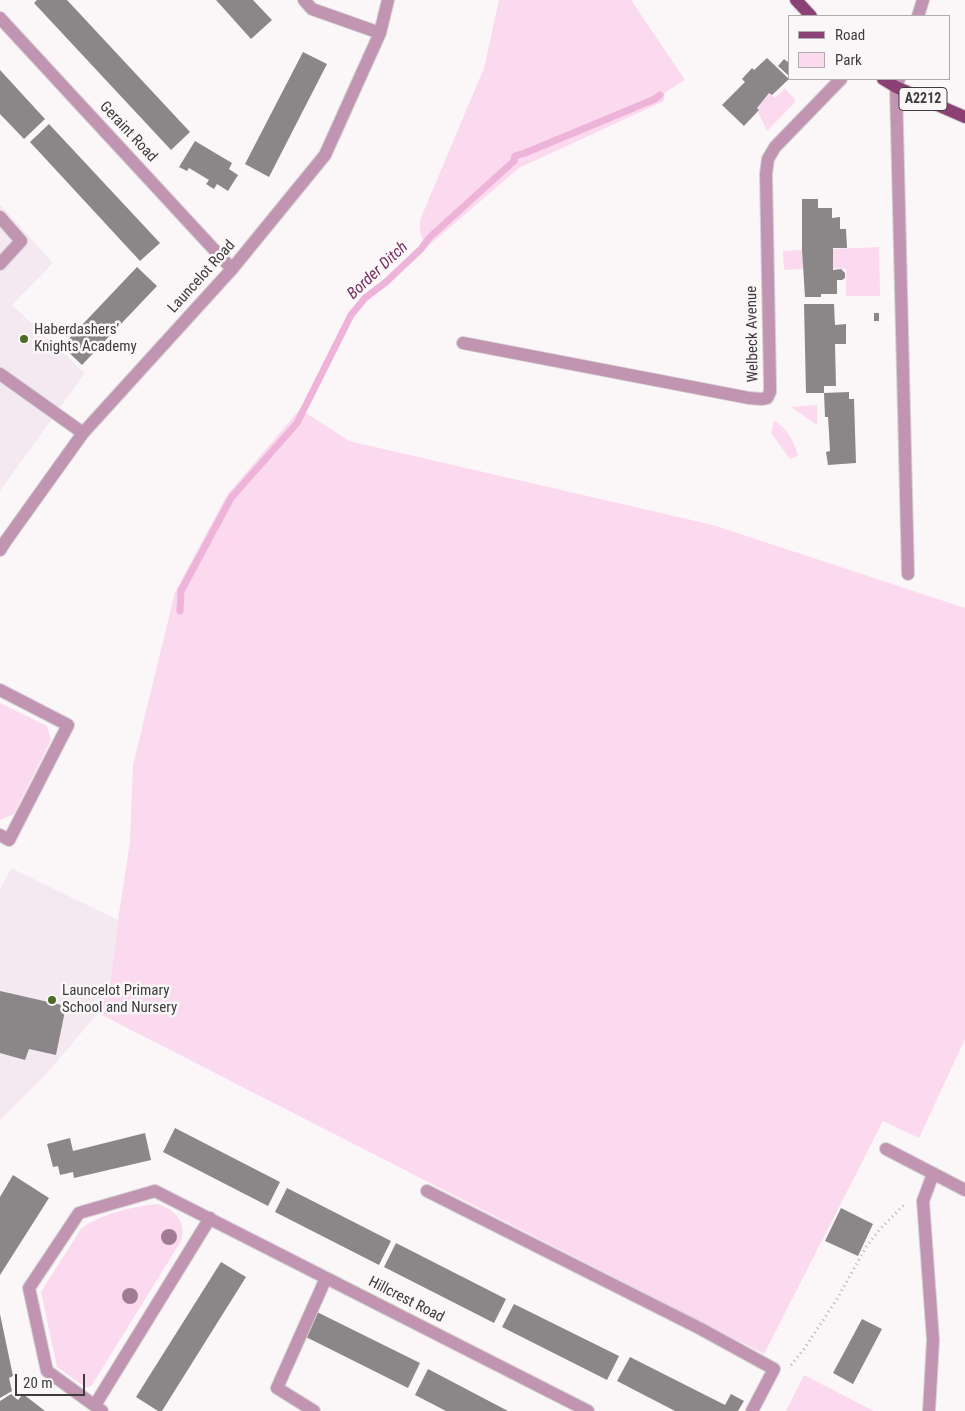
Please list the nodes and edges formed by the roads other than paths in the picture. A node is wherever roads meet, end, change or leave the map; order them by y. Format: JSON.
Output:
{"nodes":[{"id":1,"x":304,"y":0,"type":"edge"},
{"id":2,"x":388,"y":0,"type":"edge"},
{"id":3,"x":796,"y":0,"type":"edge"},
{"id":4,"x":923,"y":0,"type":"edge"},
{"id":5,"x":810,"y":15,"type":"edge"},
{"id":6,"x":918,"y":15,"type":"edge"},
{"id":7,"x":0,"y":18,"type":"edge"},
{"id":8,"x":380,"y":33,"type":"junction"},
{"id":9,"x":840,"y":80,"type":"edge"},
{"id":10,"x":898,"y":83,"type":"edge"},
{"id":11,"x":965,"y":117,"type":"edge"},
{"id":12,"x":2,"y":223,"type":"edge"},
{"id":13,"x":0,"y":264,"type":"edge"},
{"id":14,"x":232,"y":269,"type":"junction"},
{"id":15,"x":463,"y":343,"type":"dead end"},
{"id":16,"x":0,"y":374,"type":"edge"},
{"id":17,"x":83,"y":433,"type":"junction"},
{"id":18,"x":0,"y":550,"type":"edge"},
{"id":19,"x":908,"y":574,"type":"dead end"},
{"id":20,"x":0,"y":690,"type":"edge"},
{"id":21,"x":0,"y":835,"type":"edge"},
{"id":22,"x":886,"y":1149,"type":"dead end"},
{"id":23,"x":934,"y":1174,"type":"junction"},
{"id":24,"x":965,"y":1190,"type":"edge"},
{"id":25,"x":427,"y":1191,"type":"dead end"},
{"id":26,"x":210,"y":1218,"type":"junction"},
{"id":27,"x":326,"y":1278,"type":"junction"},
{"id":28,"x":99,"y":1408,"type":"edge"},
{"id":29,"x":314,"y":1411,"type":"edge"},
{"id":30,"x":588,"y":1411,"type":"edge"},
{"id":31,"x":752,"y":1411,"type":"edge"},
{"id":32,"x":929,"y":1411,"type":"edge"}],
"edges":[{"from":1,"to":8,"type":"street"},
{"from":2,"to":8,"type":"street","name":"Launcelot Road"},
{"from":3,"to":5,"type":"main road"},
{"from":4,"to":6,"type":"street"},
{"from":7,"to":14,"type":"street","name":"Geraint Road"},
{"from":8,"to":14,"type":"street","name":"Launcelot Road"},
{"from":9,"to":15,"type":"street","name":"Welbeck Avenue"},
{"from":10,"to":11,"type":"main road","number":"A2212"},
{"from":10,"to":19,"type":"street"},
{"from":12,"to":13,"type":"street"},
{"from":14,"to":17,"type":"street","name":"Launcelot Road"},
{"from":16,"to":17,"type":"street"},
{"from":17,"to":18,"type":"street","name":"Launcelot Road"},
{"from":20,"to":21,"type":"street"},
{"from":22,"to":23,"type":"street"},
{"from":23,"to":24,"type":"street"},
{"from":23,"to":32,"type":"street"},
{"from":25,"to":31,"type":"street"},
{"from":26,"to":27,"type":"street","name":"Hillcrest Road"},
{"from":26,"to":28,"type":"street","name":"Hillcrest Road"},
{"from":26,"to":28,"type":"street","name":"Hillcrest Road"},
{"from":27,"to":29,"type":"street"},
{"from":27,"to":30,"type":"street","name":"Hillcrest Road"}]}
